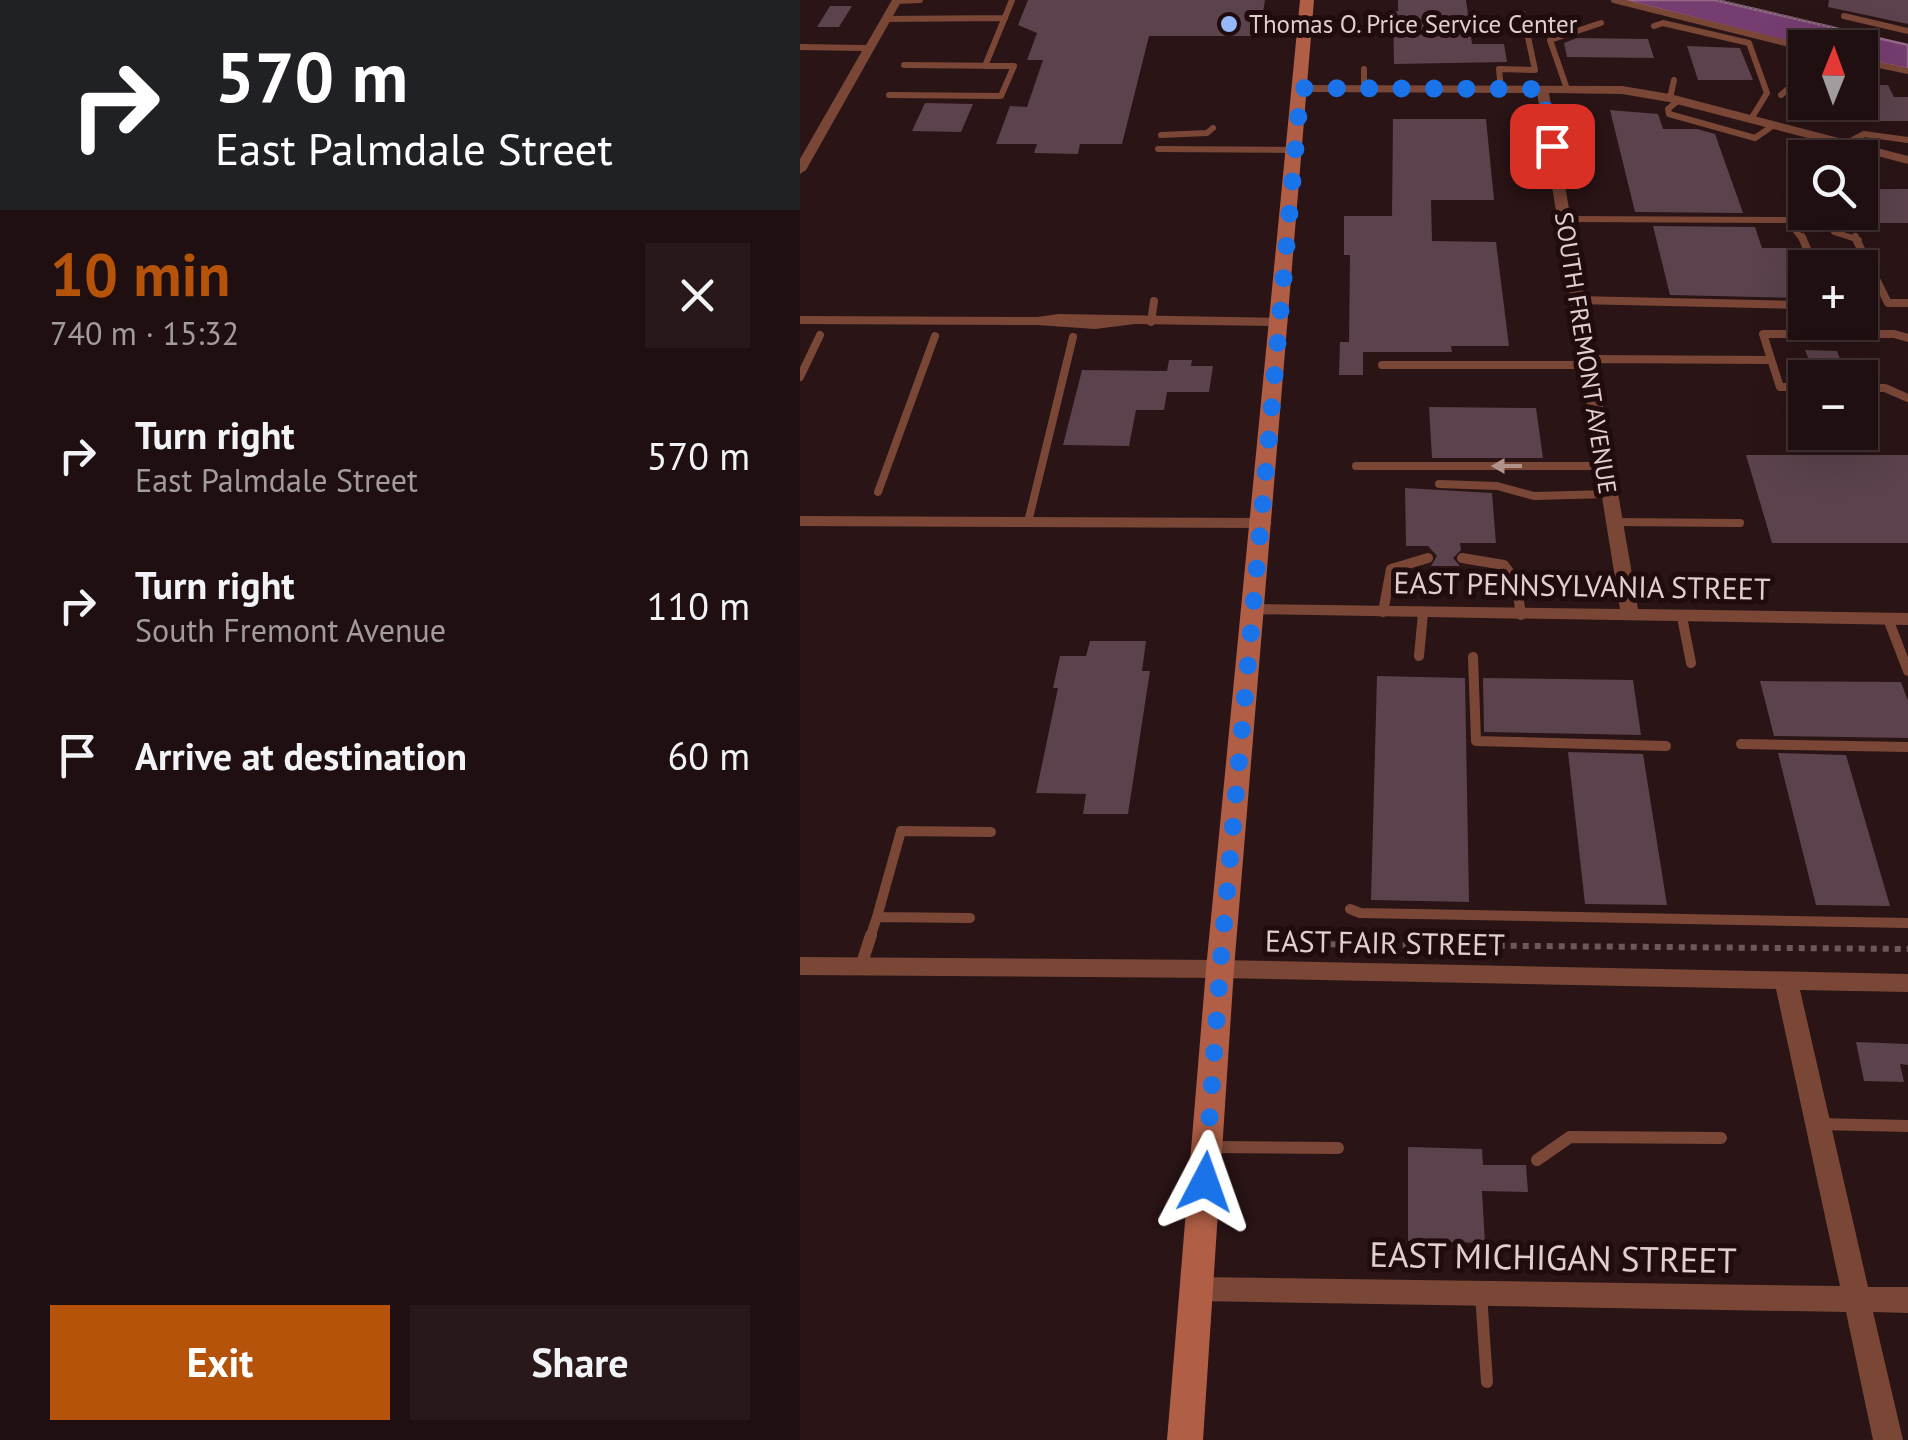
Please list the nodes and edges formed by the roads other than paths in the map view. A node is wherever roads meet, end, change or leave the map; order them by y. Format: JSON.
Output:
{"nodes":[{"id":1,"x":897,"y":0,"type":"edge"},
{"id":2,"x":920,"y":0,"type":"edge"},
{"id":3,"x":1012,"y":0,"type":"edge"},
{"id":4,"x":1307,"y":0,"type":"edge"},
{"id":5,"x":1614,"y":0,"type":"edge"},
{"id":6,"x":1524,"y":14,"type":"dead end"},
{"id":7,"x":1844,"y":16,"type":"dead end"},
{"id":8,"x":1005,"y":18,"type":"junction"},
{"id":9,"x":886,"y":19,"type":"junction"},
{"id":10,"x":1601,"y":23,"type":"dead end"},
{"id":11,"x":1654,"y":26,"type":"dead end"},
{"id":12,"x":1908,"y":31,"type":"edge"},
{"id":13,"x":1788,"y":44,"type":"edge"},
{"id":14,"x":800,"y":47,"type":"edge"},
{"id":15,"x":870,"y":48,"type":"junction"},
{"id":16,"x":904,"y":65,"type":"dead end"},
{"id":17,"x":1878,"y":65,"type":"edge"},
{"id":18,"x":985,"y":66,"type":"junction"},
{"id":19,"x":1364,"y":69,"type":"dead end"},
{"id":20,"x":1535,"y":70,"type":"junction"},
{"id":21,"x":1908,"y":72,"type":"edge"},
{"id":22,"x":1674,"y":80,"type":"dead end"},
{"id":23,"x":1301,"y":88,"type":"junction"},
{"id":24,"x":1364,"y":88,"type":"junction"},
{"id":25,"x":1501,"y":89,"type":"junction"},
{"id":26,"x":1542,"y":89,"type":"junction"},
{"id":27,"x":1568,"y":89,"type":"junction"},
{"id":28,"x":1788,"y":89,"type":"edge"},
{"id":29,"x":889,"y":94,"type":"dead end"},
{"id":30,"x":1781,"y":95,"type":"dead end"},
{"id":31,"x":1674,"y":99,"type":"junction"},
{"id":32,"x":1751,"y":119,"type":"junction"},
{"id":33,"x":1774,"y":125,"type":"junction"},
{"id":34,"x":1213,"y":128,"type":"dead end"},
{"id":35,"x":1162,"y":135,"type":"dead end"},
{"id":36,"x":1827,"y":139,"type":"joint"},
{"id":37,"x":1831,"y":140,"type":"edge"},
{"id":38,"x":1853,"y":140,"type":"edge"},
{"id":39,"x":1908,"y":140,"type":"edge"},
{"id":40,"x":1158,"y":149,"type":"dead end"},
{"id":41,"x":1296,"y":150,"type":"junction"},
{"id":42,"x":1878,"y":152,"type":"edge"},
{"id":43,"x":1908,"y":160,"type":"edge"},
{"id":44,"x":802,"y":163,"type":"edge"},
{"id":45,"x":1564,"y":218,"type":"junction"},
{"id":46,"x":1833,"y":230,"type":"edge"},
{"id":47,"x":1807,"y":250,"type":"edge"},
{"id":48,"x":1578,"y":300,"type":"junction"},
{"id":49,"x":1154,"y":301,"type":"dead end"},
{"id":50,"x":1908,"y":303,"type":"edge"},
{"id":51,"x":1788,"y":305,"type":"edge"},
{"id":52,"x":800,"y":320,"type":"edge"},
{"id":53,"x":1151,"y":322,"type":"junction"},
{"id":54,"x":1281,"y":322,"type":"junction"},
{"id":55,"x":820,"y":335,"type":"dead end"},
{"id":56,"x":935,"y":336,"type":"dead end"},
{"id":57,"x":1073,"y":337,"type":"dead end"},
{"id":58,"x":1908,"y":338,"type":"edge"},
{"id":59,"x":1772,"y":360,"type":"junction"},
{"id":60,"x":1588,"y":362,"type":"junction"},
{"id":61,"x":1382,"y":365,"type":"dead end"},
{"id":62,"x":800,"y":377,"type":"edge"},
{"id":63,"x":1788,"y":387,"type":"edge"},
{"id":64,"x":1878,"y":388,"type":"edge"},
{"id":65,"x":1908,"y":398,"type":"edge"},
{"id":66,"x":1356,"y":466,"type":"dead end"},
{"id":67,"x":1605,"y":466,"type":"junction"},
{"id":68,"x":1439,"y":484,"type":"dead end"},
{"id":69,"x":878,"y":492,"type":"dead end"},
{"id":70,"x":1609,"y":494,"type":"junction"},
{"id":71,"x":800,"y":521,"type":"edge"},
{"id":72,"x":1028,"y":522,"type":"junction"},
{"id":73,"x":1614,"y":522,"type":"junction"},
{"id":74,"x":1263,"y":523,"type":"junction"},
{"id":75,"x":1740,"y":523,"type":"dead end"},
{"id":76,"x":1428,"y":558,"type":"dead end"},
{"id":77,"x":1462,"y":558,"type":"dead end"},
{"id":78,"x":1256,"y":610,"type":"junction"},
{"id":79,"x":1382,"y":612,"type":"junction"},
{"id":80,"x":1423,"y":613,"type":"junction"},
{"id":81,"x":1521,"y":614,"type":"junction"},
{"id":82,"x":1630,"y":616,"type":"junction"},
{"id":83,"x":1682,"y":617,"type":"junction"},
{"id":84,"x":1898,"y":619,"type":"edge"},
{"id":85,"x":1420,"y":656,"type":"dead end"},
{"id":86,"x":1473,"y":657,"type":"dead end"},
{"id":87,"x":1692,"y":662,"type":"dead end"},
{"id":88,"x":1908,"y":671,"type":"edge"},
{"id":89,"x":1741,"y":744,"type":"dead end"},
{"id":90,"x":1666,"y":746,"type":"dead end"},
{"id":91,"x":1908,"y":746,"type":"edge"},
{"id":92,"x":990,"y":832,"type":"dead end"},
{"id":93,"x":1350,"y":909,"type":"dead end"},
{"id":94,"x":877,"y":917,"type":"junction"},
{"id":95,"x":970,"y":918,"type":"dead end"},
{"id":96,"x":1908,"y":922,"type":"edge"},
{"id":97,"x":800,"y":966,"type":"edge"},
{"id":98,"x":861,"y":966,"type":"junction"},
{"id":99,"x":1220,"y":968,"type":"junction"},
{"id":100,"x":1786,"y":980,"type":"junction"},
{"id":101,"x":1908,"y":983,"type":"edge"},
{"id":102,"x":1818,"y":1124,"type":"junction"},
{"id":103,"x":1908,"y":1126,"type":"edge"},
{"id":104,"x":1720,"y":1138,"type":"dead end"},
{"id":105,"x":1208,"y":1147,"type":"junction"},
{"id":106,"x":1338,"y":1148,"type":"dead end"},
{"id":107,"x":1537,"y":1160,"type":"dead end"},
{"id":108,"x":1197,"y":1289,"type":"junction"},
{"id":109,"x":1481,"y":1294,"type":"junction"},
{"id":110,"x":1857,"y":1300,"type":"junction"},
{"id":111,"x":1908,"y":1300,"type":"edge"},
{"id":112,"x":1487,"y":1382,"type":"dead end"},
{"id":113,"x":1185,"y":1440,"type":"edge"},
{"id":114,"x":1888,"y":1440,"type":"edge"}],
"edges":[{"from":1,"to":2,"type":"lane"},
{"from":1,"to":9,"type":"street"},
{"from":3,"to":8,"type":"lane"},
{"from":4,"to":23,"type":"main road"},
{"from":5,"to":13,"type":"lane"},
{"from":6,"to":20,"type":"lane"},
{"from":7,"to":12,"type":"lane"},
{"from":8,"to":9,"type":"lane"},
{"from":8,"to":18,"type":"lane"},
{"from":9,"to":15,"type":"street"},
{"from":10,"to":27,"type":"lane"},
{"from":11,"to":32,"type":"lane"},
{"from":14,"to":15,"type":"street"},
{"from":15,"to":44,"type":"street"},
{"from":16,"to":18,"type":"lane"},
{"from":17,"to":21,"type":"lane"},
{"from":18,"to":29,"type":"lane"},
{"from":19,"to":24,"type":"lane"},
{"from":20,"to":25,"type":"lane"},
{"from":20,"to":26,"type":"lane"},
{"from":22,"to":31,"type":"lane"},
{"from":23,"to":24,"type":"street"},
{"from":23,"to":41,"type":"main road"},
{"from":24,"to":25,"type":"street"},
{"from":25,"to":26,"type":"street"},
{"from":26,"to":27,"type":"street"},
{"from":26,"to":45,"type":"street","name":"SOUTH FREMONT AVENUE"},
{"from":27,"to":31,"type":"street"},
{"from":28,"to":30,"type":"lane"},
{"from":31,"to":32,"type":"street"},
{"from":31,"to":33,"type":"lane"},
{"from":32,"to":33,"type":"street"},
{"from":33,"to":36,"type":"street"},
{"from":34,"to":35,"type":"lane"},
{"from":36,"to":37,"type":"street"},
{"from":38,"to":39,"type":"lane"},
{"from":40,"to":41,"type":"lane"},
{"from":41,"to":54,"type":"main road"},
{"from":42,"to":43,"type":"street"},
{"from":45,"to":47,"type":"lane"},
{"from":45,"to":48,"type":"street","name":"SOUTH FREMONT AVENUE"},
{"from":46,"to":50,"type":"lane"},
{"from":48,"to":51,"type":"lane"},
{"from":48,"to":60,"type":"street","name":"SOUTH FREMONT AVENUE"},
{"from":49,"to":53,"type":"lane"},
{"from":52,"to":53,"type":"street"},
{"from":53,"to":54,"type":"street"},
{"from":54,"to":74,"type":"main road"},
{"from":55,"to":62,"type":"lane"},
{"from":56,"to":69,"type":"lane"},
{"from":57,"to":72,"type":"lane"},
{"from":58,"to":59,"type":"lane"},
{"from":59,"to":60,"type":"lane"},
{"from":59,"to":63,"type":"lane"},
{"from":60,"to":61,"type":"lane"},
{"from":60,"to":67,"type":"street","name":"SOUTH FREMONT AVENUE"},
{"from":64,"to":65,"type":"lane"},
{"from":67,"to":66,"type":"lane","one_way":true},
{"from":67,"to":70,"type":"street","name":"SOUTH FREMONT AVENUE"},
{"from":68,"to":70,"type":"lane"},
{"from":70,"to":73,"type":"street","name":"SOUTH FREMONT AVENUE"},
{"from":71,"to":72,"type":"street"},
{"from":72,"to":74,"type":"street"},
{"from":73,"to":75,"type":"lane"},
{"from":73,"to":82,"type":"street","name":"SOUTH FREMONT AVENUE"},
{"from":74,"to":78,"type":"main road"},
{"from":76,"to":79,"type":"lane"},
{"from":77,"to":81,"type":"lane"},
{"from":78,"to":79,"type":"street","name":"EAST PENNSYLVANIA STREET"},
{"from":78,"to":99,"type":"main road"},
{"from":79,"to":80,"type":"street","name":"EAST PENNSYLVANIA STREET"},
{"from":80,"to":81,"type":"street","name":"EAST PENNSYLVANIA STREET"},
{"from":80,"to":85,"type":"lane"},
{"from":81,"to":82,"type":"street","name":"EAST PENNSYLVANIA STREET"},
{"from":82,"to":83,"type":"street","name":"EAST PENNSYLVANIA STREET"},
{"from":83,"to":84,"type":"street","name":"EAST PENNSYLVANIA STREET"},
{"from":83,"to":87,"type":"lane"},
{"from":84,"to":88,"type":"lane"},
{"from":86,"to":90,"type":"lane"},
{"from":89,"to":91,"type":"lane"},
{"from":92,"to":94,"type":"lane"},
{"from":93,"to":96,"type":"lane"},
{"from":94,"to":95,"type":"lane"},
{"from":94,"to":98,"type":"lane"},
{"from":97,"to":98,"type":"street","name":"EAST FAIR STREET"},
{"from":98,"to":99,"type":"street","name":"EAST FAIR STREET"},
{"from":99,"to":100,"type":"street","name":"EAST FAIR STREET"},
{"from":99,"to":105,"type":"main road"},
{"from":100,"to":101,"type":"street","name":"EAST FAIR STREET"},
{"from":100,"to":102,"type":"street"},
{"from":102,"to":103,"type":"lane"},
{"from":102,"to":110,"type":"street"},
{"from":104,"to":107,"type":"lane"},
{"from":105,"to":106,"type":"lane"},
{"from":105,"to":108,"type":"main road"},
{"from":108,"to":109,"type":"street","name":"EAST MICHIGAN STREET"},
{"from":108,"to":113,"type":"main road"},
{"from":109,"to":110,"type":"street","name":"EAST MICHIGAN STREET"},
{"from":109,"to":112,"type":"lane"},
{"from":110,"to":111,"type":"street","name":"EAST MICHIGAN STREET"},
{"from":110,"to":114,"type":"street"}]}
